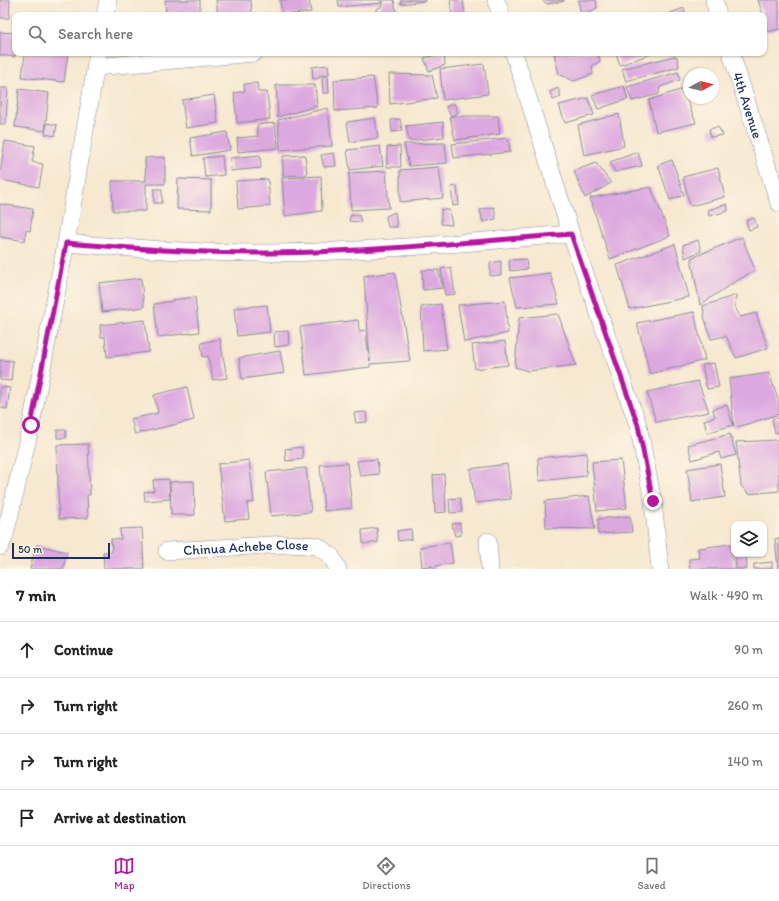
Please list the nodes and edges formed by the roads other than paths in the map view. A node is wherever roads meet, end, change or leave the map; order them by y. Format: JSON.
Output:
{"nodes":[{"id":1,"x":108,"y":0,"type":"edge"},
{"id":2,"x":496,"y":0,"type":"edge"},
{"id":3,"x":714,"y":0,"type":"edge"},
{"id":4,"x":106,"y":12,"type":"edge"},
{"id":5,"x":500,"y":12,"type":"edge"},
{"id":6,"x":717,"y":12,"type":"edge"},
{"id":7,"x":187,"y":56,"type":"edge"},
{"id":8,"x":515,"y":56,"type":"edge"},
{"id":9,"x":732,"y":56,"type":"edge"},
{"id":10,"x":97,"y":60,"type":"edge"},
{"id":11,"x":779,"y":203,"type":"edge"},
{"id":12,"x":571,"y":234,"type":"junction"},
{"id":13,"x":66,"y":243,"type":"junction"},
{"id":14,"x":488,"y":541,"type":"dead end"},
{"id":15,"x":0,"y":546,"type":"edge"},
{"id":16,"x":167,"y":551,"type":"dead end"},
{"id":17,"x":338,"y":569,"type":"edge"},
{"id":18,"x":490,"y":569,"type":"edge"},
{"id":19,"x":660,"y":569,"type":"edge"}],
"edges":[{"from":1,"to":4,"type":"street"},
{"from":2,"to":5,"type":"street"},
{"from":3,"to":6,"type":"street"},
{"from":7,"to":10,"type":"street"},
{"from":8,"to":12,"type":"street"},
{"from":9,"to":11,"type":"street","name":"4th Avenue"},
{"from":10,"to":13,"type":"street"},
{"from":12,"to":13,"type":"street"},
{"from":12,"to":19,"type":"street"},
{"from":13,"to":15,"type":"street"},
{"from":14,"to":18,"type":"street"},
{"from":16,"to":17,"type":"street","name":"Chinua Achebe Close"}]}
